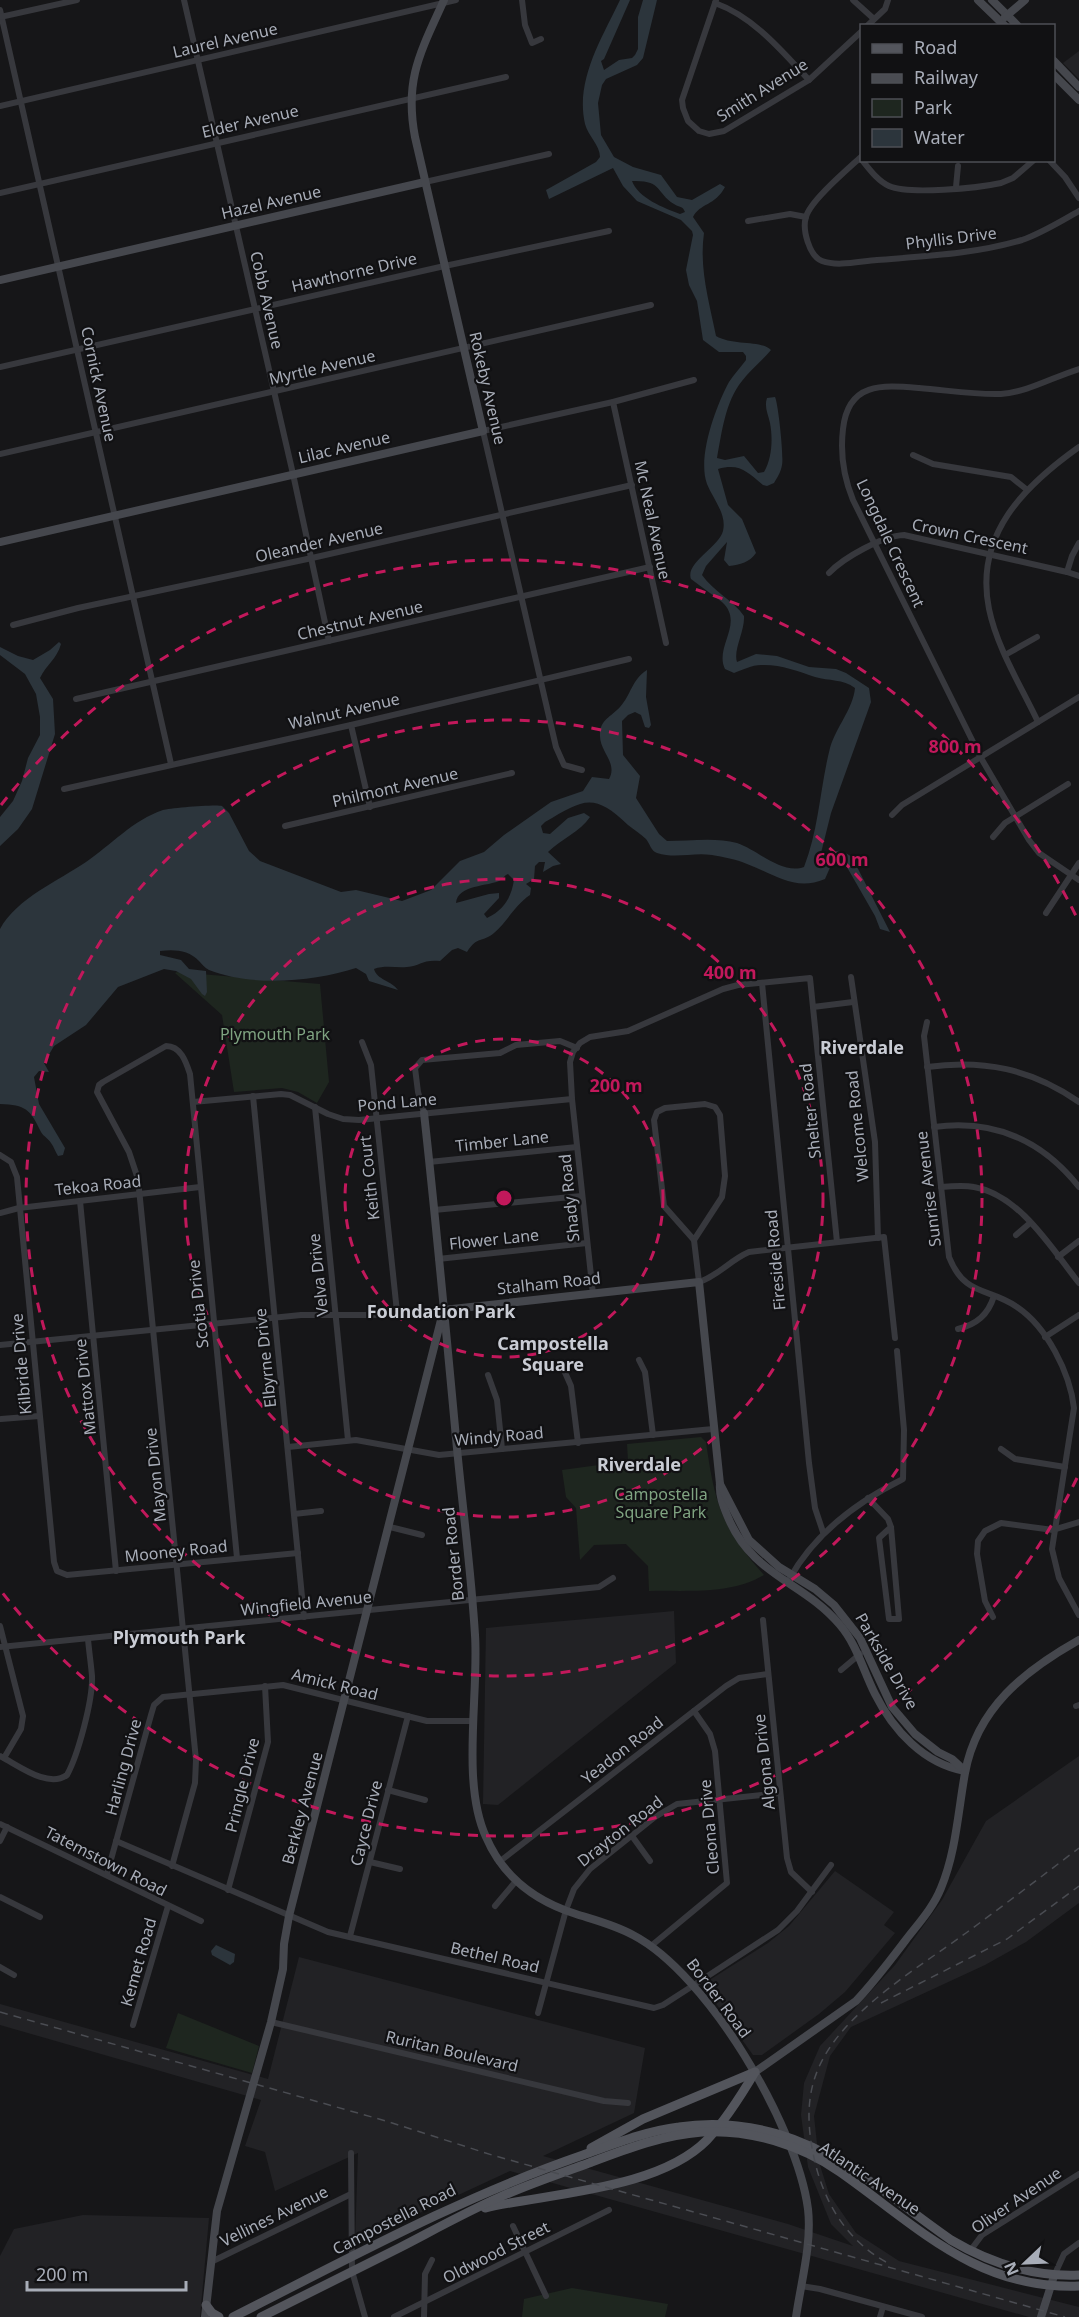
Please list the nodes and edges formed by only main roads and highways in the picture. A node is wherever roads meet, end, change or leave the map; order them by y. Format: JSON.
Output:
{"nodes":[{"id":1,"x":695,"y":2129,"type":"junction"},
{"id":2,"x":572,"y":2159,"type":"junction"},
{"id":3,"x":468,"y":2213,"type":"junction"},
{"id":4,"x":1079,"y":2276,"type":"edge"},
{"id":5,"x":1052,"y":2281,"type":"junction"},
{"id":6,"x":1079,"y":2286,"type":"edge"},
{"id":7,"x":206,"y":2306,"type":"road end"},
{"id":8,"x":219,"y":2317,"type":"edge"},
{"id":9,"x":233,"y":2317,"type":"edge"},
{"id":10,"x":261,"y":2317,"type":"edge"}],
"edges":[{"from":1,"to":2,"type":"main road","name":"Atlantic Avenue"},
{"from":1,"to":3,"type":"main road","name":"Atlantic Avenue"},
{"from":1,"to":5,"type":"main road","name":"Atlantic Avenue"},
{"from":1,"to":5,"type":"main road","name":"Atlantic Avenue"},
{"from":2,"to":3,"type":"main road"},
{"from":2,"to":9,"type":"main road","name":"Campostella Road"},
{"from":3,"to":10,"type":"main road","name":"Campostella Road"},
{"from":4,"to":5,"type":"main road","name":"Atlantic Avenue"},
{"from":5,"to":6,"type":"main road","name":"Atlantic Avenue"},
{"from":7,"to":8,"type":"main road"}]}
